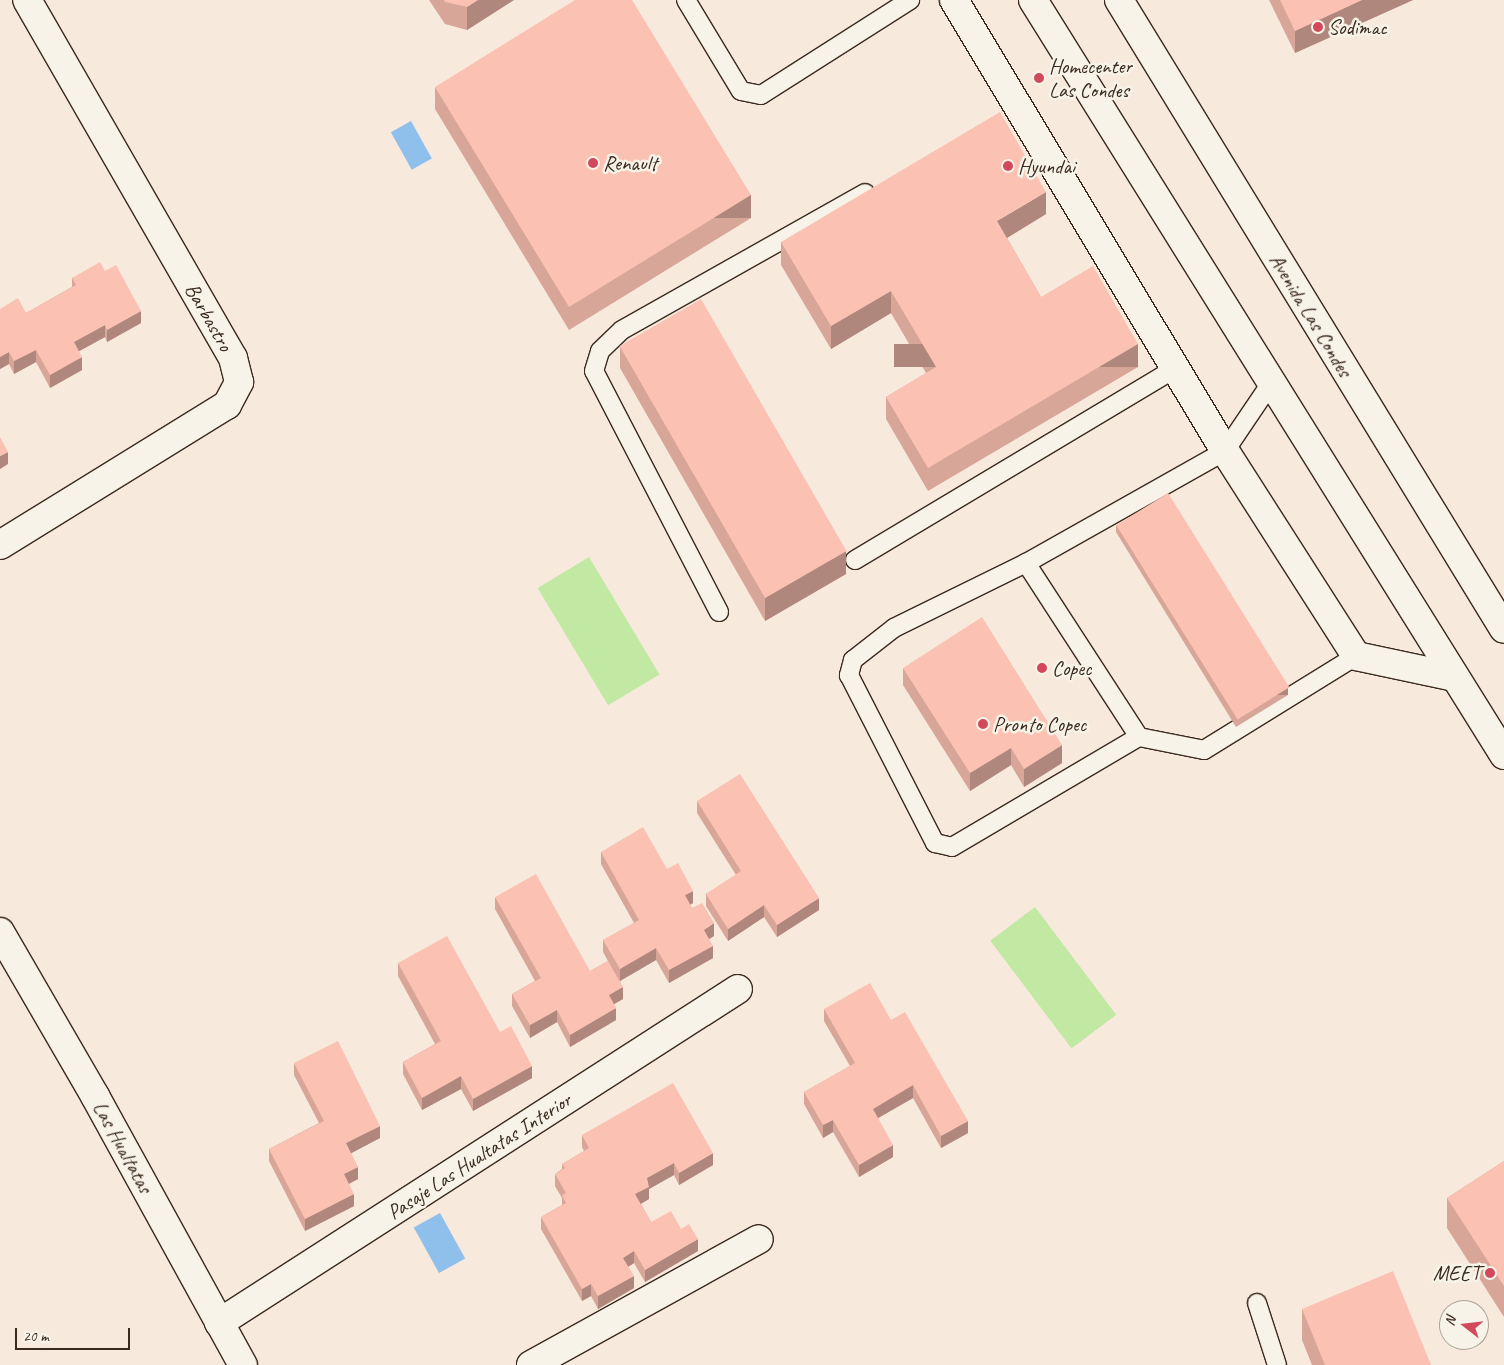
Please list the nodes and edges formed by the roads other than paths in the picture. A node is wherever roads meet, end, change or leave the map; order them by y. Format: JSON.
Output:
{"nodes":[{"id":1,"x":27,"y":0,"type":"edge"},
{"id":2,"x":686,"y":0,"type":"edge"},
{"id":3,"x":910,"y":0,"type":"edge"},
{"id":4,"x":954,"y":0,"type":"edge"},
{"id":5,"x":1033,"y":0,"type":"edge"},
{"id":6,"x":1118,"y":0,"type":"edge"},
{"id":7,"x":880,"y":184,"type":"edge"},
{"id":8,"x":1176,"y":368,"type":"junction"},
{"id":9,"x":1271,"y":383,"type":"junction"},
{"id":10,"x":1224,"y":450,"type":"junction"},
{"id":11,"x":0,"y":545,"type":"edge"},
{"id":12,"x":854,"y":560,"type":"dead end"},
{"id":13,"x":1026,"y":563,"type":"junction"},
{"id":14,"x":719,"y":612,"type":"dead end"},
{"id":15,"x":1504,"y":629,"type":"edge"},
{"id":16,"x":1356,"y":656,"type":"junction"},
{"id":17,"x":1455,"y":677,"type":"junction"},
{"id":18,"x":1139,"y":737,"type":"junction"},
{"id":19,"x":1504,"y":754,"type":"edge"},
{"id":20,"x":0,"y":932,"type":"edge"},
{"id":21,"x":738,"y":989,"type":"dead end"},
{"id":22,"x":759,"y":1239,"type":"dead end"},
{"id":23,"x":1257,"y":1303,"type":"dead end"},
{"id":24,"x":219,"y":1323,"type":"junction"},
{"id":25,"x":243,"y":1365,"type":"edge"},
{"id":26,"x":531,"y":1365,"type":"edge"},
{"id":27,"x":1276,"y":1365,"type":"edge"}],
"edges":[{"from":1,"to":11,"type":"street","name":"Barbastro"},
{"from":2,"to":3,"type":"lane"},
{"from":4,"to":8,"type":"street"},
{"from":5,"to":9,"type":"street"},
{"from":6,"to":15,"type":"street","name":"Avenida Las Condes"},
{"from":7,"to":14,"type":"lane"},
{"from":8,"to":10,"type":"street"},
{"from":8,"to":12,"type":"lane"},
{"from":9,"to":10,"type":"lane"},
{"from":9,"to":17,"type":"street"},
{"from":10,"to":13,"type":"lane"},
{"from":10,"to":16,"type":"street"},
{"from":13,"to":18,"type":"lane"},
{"from":13,"to":18,"type":"lane"},
{"from":16,"to":17,"type":"street"},
{"from":16,"to":18,"type":"lane"},
{"from":17,"to":19,"type":"street"},
{"from":20,"to":24,"type":"street","name":"Las Hualtatas"},
{"from":21,"to":24,"type":"street","name":"Pasaje Las Hualtatas Interior"},
{"from":22,"to":26,"type":"street"},
{"from":23,"to":27,"type":"lane"},
{"from":24,"to":25,"type":"street","name":"Las Hualtatas"}]}
